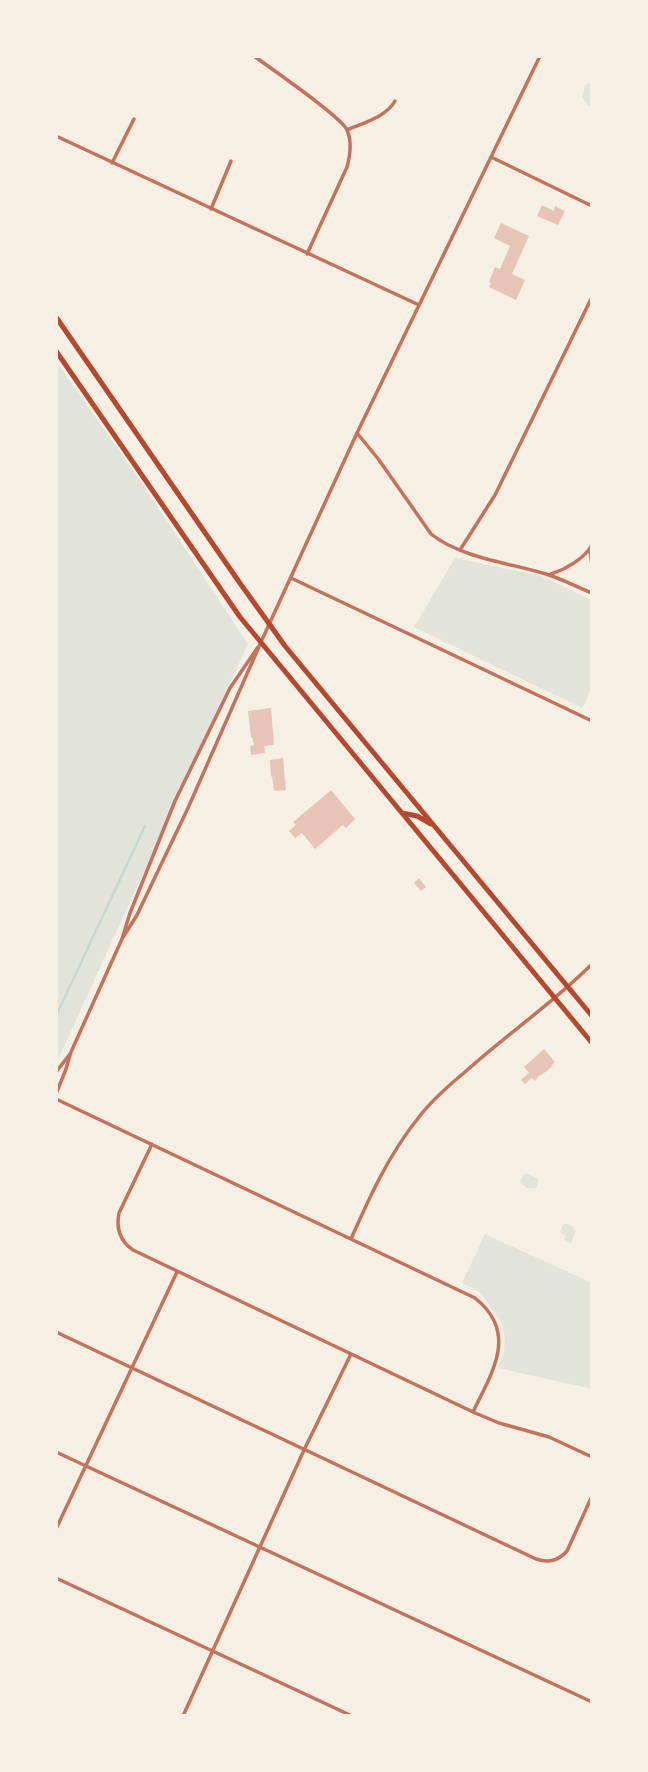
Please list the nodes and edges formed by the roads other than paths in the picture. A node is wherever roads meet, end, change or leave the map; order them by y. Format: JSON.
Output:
{"nodes":[{"id":1,"x":254,"y":56,"type":"edge"},
{"id":2,"x":531,"y":56,"type":"edge"},
{"id":3,"x":540,"y":58,"type":"edge"},
{"id":4,"x":395,"y":101,"type":"dead end"},
{"id":5,"x":134,"y":119,"type":"dead end"},
{"id":6,"x":347,"y":130,"type":"junction"},
{"id":7,"x":56,"y":136,"type":"edge"},
{"id":8,"x":491,"y":157,"type":"junction"},
{"id":9,"x":231,"y":161,"type":"dead end"},
{"id":10,"x":112,"y":163,"type":"junction"},
{"id":11,"x":592,"y":206,"type":"edge"},
{"id":12,"x":211,"y":209,"type":"junction"},
{"id":13,"x":307,"y":254,"type":"junction"},
{"id":14,"x":592,"y":297,"type":"edge"},
{"id":15,"x":419,"y":305,"type":"junction"},
{"id":16,"x":56,"y":317,"type":"edge"},
{"id":17,"x":56,"y":351,"type":"edge"},
{"id":18,"x":357,"y":433,"type":"junction"},
{"id":19,"x":591,"y":547,"type":"edge"},
{"id":20,"x":460,"y":550,"type":"junction"},
{"id":21,"x":592,"y":566,"type":"edge"},
{"id":22,"x":549,"y":575,"type":"junction"},
{"id":23,"x":291,"y":578,"type":"junction"},
{"id":24,"x":592,"y":593,"type":"edge"},
{"id":25,"x":269,"y":624,"type":"junction"},
{"id":26,"x":261,"y":642,"type":"junction"},
{"id":27,"x":592,"y":721,"type":"edge"},
{"id":28,"x":402,"y":813,"type":"junction"},
{"id":29,"x":434,"y":825,"type":"junction"},
{"id":30,"x":122,"y":939,"type":"junction"},
{"id":31,"x":592,"y":964,"type":"edge"},
{"id":32,"x":568,"y":986,"type":"junction"},
{"id":33,"x":554,"y":997,"type":"junction"},
{"id":34,"x":592,"y":1016,"type":"edge"},
{"id":35,"x":592,"y":1043,"type":"edge"},
{"id":36,"x":71,"y":1052,"type":"junction"},
{"id":37,"x":56,"y":1072,"type":"edge"},
{"id":38,"x":56,"y":1096,"type":"edge"},
{"id":39,"x":152,"y":1144,"type":"junction"},
{"id":40,"x":351,"y":1240,"type":"junction"},
{"id":41,"x":177,"y":1272,"type":"junction"},
{"id":42,"x":56,"y":1332,"type":"edge"},
{"id":43,"x":351,"y":1354,"type":"junction"},
{"id":44,"x":131,"y":1368,"type":"junction"},
{"id":45,"x":472,"y":1412,"type":"junction"},
{"id":46,"x":304,"y":1450,"type":"junction"},
{"id":47,"x":56,"y":1452,"type":"edge"},
{"id":48,"x":592,"y":1457,"type":"edge"},
{"id":49,"x":85,"y":1466,"type":"junction"},
{"id":50,"x":592,"y":1496,"type":"edge"},
{"id":51,"x":56,"y":1529,"type":"edge"},
{"id":52,"x":260,"y":1547,"type":"junction"},
{"id":53,"x":56,"y":1578,"type":"edge"},
{"id":54,"x":213,"y":1651,"type":"junction"},
{"id":55,"x":592,"y":1702,"type":"edge"},
{"id":56,"x":183,"y":1716,"type":"edge"},
{"id":57,"x":352,"y":1716,"type":"edge"}],
"edges":[{"from":1,"to":6,"type":"street"},
{"from":2,"to":3,"type":"street"},
{"from":3,"to":8,"type":"street"},
{"from":4,"to":6,"type":"street"},
{"from":5,"to":10,"type":"street"},
{"from":6,"to":13,"type":"street"},
{"from":7,"to":10,"type":"street"},
{"from":8,"to":11,"type":"street"},
{"from":8,"to":15,"type":"street"},
{"from":9,"to":12,"type":"street"},
{"from":10,"to":12,"type":"street"},
{"from":12,"to":13,"type":"street"},
{"from":13,"to":15,"type":"street"},
{"from":14,"to":20,"type":"street"},
{"from":15,"to":18,"type":"street"},
{"from":16,"to":25,"type":"main road"},
{"from":17,"to":26,"type":"main road"},
{"from":18,"to":20,"type":"street"},
{"from":18,"to":23,"type":"street"},
{"from":19,"to":21,"type":"street"},
{"from":19,"to":22,"type":"street"},
{"from":20,"to":22,"type":"street"},
{"from":22,"to":24,"type":"street"},
{"from":23,"to":25,"type":"street"},
{"from":23,"to":27,"type":"street"},
{"from":25,"to":26,"type":"street"},
{"from":25,"to":29,"type":"main road"},
{"from":26,"to":28,"type":"main road"},
{"from":26,"to":30,"type":"street"},
{"from":26,"to":30,"type":"street"},
{"from":28,"to":29,"type":"main road"},
{"from":28,"to":33,"type":"main road"},
{"from":29,"to":32,"type":"main road"},
{"from":30,"to":36,"type":"street"},
{"from":31,"to":32,"type":"street"},
{"from":32,"to":33,"type":"street"},
{"from":32,"to":34,"type":"main road"},
{"from":33,"to":35,"type":"main road"},
{"from":33,"to":40,"type":"street"},
{"from":36,"to":37,"type":"street"},
{"from":36,"to":38,"type":"street"},
{"from":38,"to":39,"type":"street"},
{"from":39,"to":40,"type":"street"},
{"from":39,"to":41,"type":"street"},
{"from":40,"to":45,"type":"street"},
{"from":41,"to":43,"type":"street"},
{"from":41,"to":44,"type":"street"},
{"from":42,"to":44,"type":"street"},
{"from":43,"to":45,"type":"street"},
{"from":43,"to":46,"type":"street"},
{"from":44,"to":46,"type":"street"},
{"from":44,"to":49,"type":"street"},
{"from":45,"to":48,"type":"street"},
{"from":46,"to":50,"type":"street"},
{"from":46,"to":52,"type":"street"},
{"from":47,"to":49,"type":"street"},
{"from":49,"to":51,"type":"street"},
{"from":49,"to":52,"type":"street"},
{"from":52,"to":54,"type":"street"},
{"from":52,"to":55,"type":"street"},
{"from":53,"to":54,"type":"street"},
{"from":54,"to":56,"type":"street"},
{"from":54,"to":57,"type":"street"}]}
